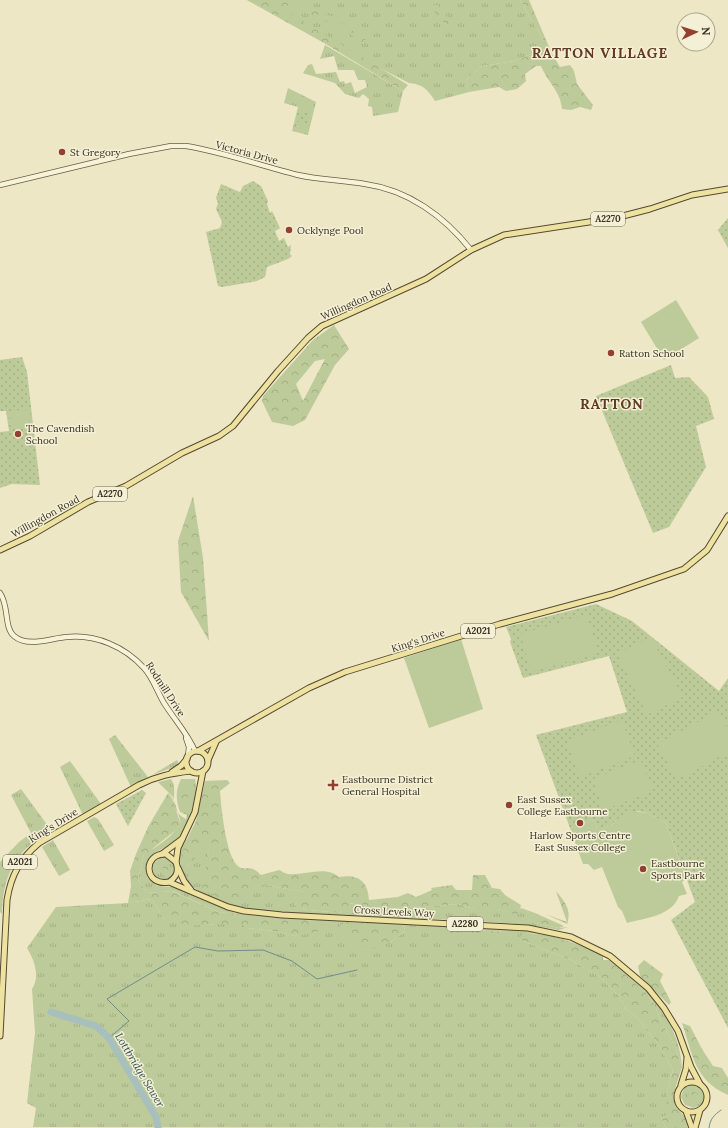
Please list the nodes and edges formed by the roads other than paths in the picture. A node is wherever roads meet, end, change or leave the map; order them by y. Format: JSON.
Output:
{"nodes":[{"id":1,"x":0,"y":185,"type":"edge"},
{"id":2,"x":728,"y":189,"type":"edge"},
{"id":3,"x":471,"y":250,"type":"junction"},
{"id":4,"x":728,"y":516,"type":"edge"},
{"id":5,"x":0,"y":550,"type":"edge"},
{"id":6,"x":0,"y":593,"type":"edge"},
{"id":7,"x":185,"y":734,"type":"junction"},
{"id":8,"x":216,"y":741,"type":"junction"},
{"id":9,"x":197,"y":751,"type":"junction"},
{"id":10,"x":187,"y":757,"type":"junction"},
{"id":11,"x":208,"y":760,"type":"junction"},
{"id":12,"x":203,"y":771,"type":"junction"},
{"id":13,"x":192,"y":772,"type":"junction"},
{"id":14,"x":171,"y":773,"type":"junction"},
{"id":15,"x":200,"y":784,"type":"junction"},
{"id":16,"x":184,"y":837,"type":"junction"},
{"id":17,"x":162,"y":854,"type":"junction"},
{"id":18,"x":177,"y":864,"type":"junction"},
{"id":19,"x":169,"y":882,"type":"junction"},
{"id":20,"x":191,"y":891,"type":"junction"},
{"id":21,"x":0,"y":1036,"type":"edge"},
{"id":22,"x":687,"y":1055,"type":"junction"},
{"id":23,"x":700,"y":1084,"type":"junction"},
{"id":24,"x":680,"y":1088,"type":"junction"},
{"id":25,"x":700,"y":1110,"type":"junction"},
{"id":26,"x":686,"y":1111,"type":"junction"},
{"id":27,"x":692,"y":1128,"type":"edge"},
{"id":28,"x":695,"y":1128,"type":"edge"}],
"edges":[{"from":1,"to":3,"type":"street","name":"Victoria Drive"},
{"from":2,"to":3,"type":"main road","name":"Willingdon Road","number":"A2270"},
{"from":3,"to":5,"type":"main road","name":"Willingdon Road","number":"A2270"},
{"from":4,"to":8,"type":"main road","name":"King's Drive","number":"A2021"},
{"from":6,"to":7,"type":"street","name":"Rodmill Drive"},
{"from":7,"to":9,"type":"street","name":"Rodmill Drive"},
{"from":7,"to":10,"type":"street","name":"Rodmill Drive"},
{"from":8,"to":9,"type":"main road","number":"A2021"},
{"from":8,"to":11,"type":"main road"},
{"from":9,"to":10,"type":"main road"},
{"from":9,"to":11,"type":"main road"},
{"from":10,"to":13,"type":"main road"},
{"from":10,"to":14,"type":"main road","name":"King's Drive","number":"A2021"},
{"from":11,"to":12,"type":"main road"},
{"from":12,"to":13,"type":"main road"},
{"from":12,"to":15,"type":"main road","name":"Cross Levels Way","number":"A2280"},
{"from":13,"to":14,"type":"main road","name":"King's Drive","number":"A2021"},
{"from":13,"to":15,"type":"main road"},
{"from":14,"to":21,"type":"main road","name":"King's Drive","number":"A2021"},
{"from":15,"to":16,"type":"main road","name":"Cross Levels Way","number":"A2280"},
{"from":16,"to":17,"type":"main road","name":"Cross Levels Way","number":"A2280"},
{"from":16,"to":18,"type":"main road","name":"Cross Levels Way","number":"A2280"},
{"from":17,"to":18,"type":"main road"},
{"from":17,"to":19,"type":"main road","name":"Cross Levels Way","number":"A2280"},
{"from":18,"to":19,"type":"main road","name":"Cross Levels Way","number":"A2280"},
{"from":18,"to":20,"type":"main road"},
{"from":19,"to":20,"type":"main road","name":"Cross Levels Way","number":"A2280"},
{"from":20,"to":22,"type":"main road","name":"Cross Levels Way","number":"A2280"},
{"from":22,"to":23,"type":"main road","name":"Cross Levels Way","number":"A2280"},
{"from":22,"to":24,"type":"main road","name":"Cross Levels Way","number":"A2280"},
{"from":23,"to":24,"type":"main road"},
{"from":23,"to":25,"type":"main road"},
{"from":24,"to":26,"type":"main road"},
{"from":25,"to":26,"type":"main road"},
{"from":25,"to":28,"type":"main road"},
{"from":26,"to":27,"type":"main road"}]}
